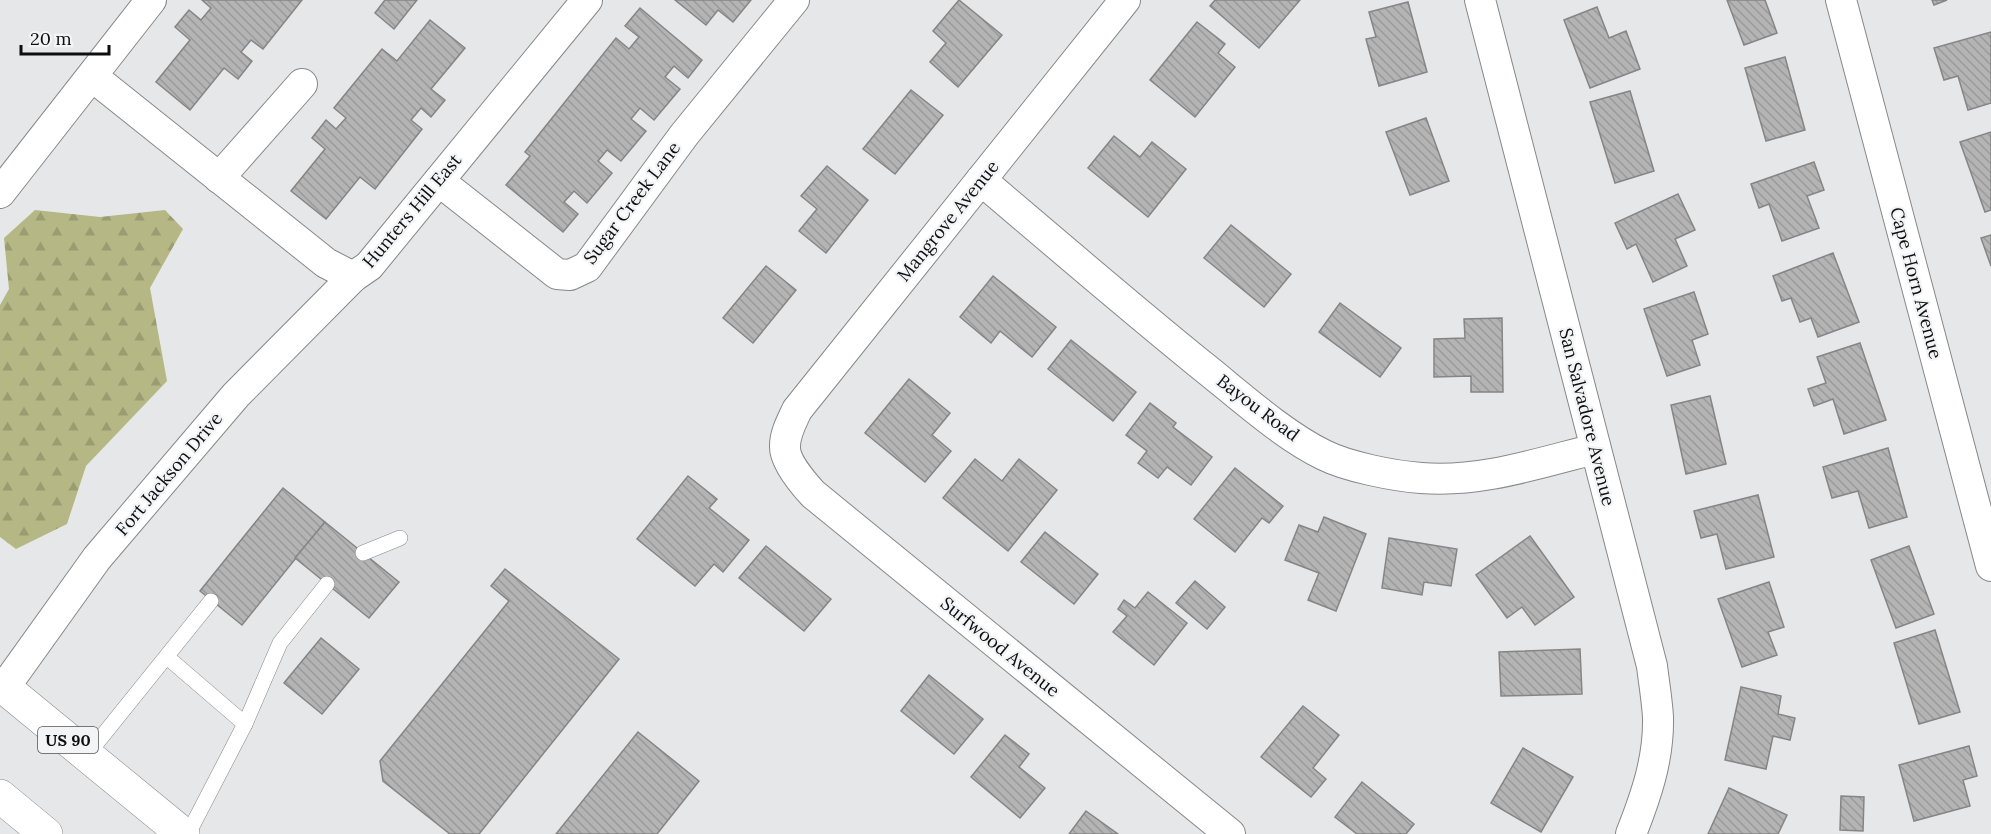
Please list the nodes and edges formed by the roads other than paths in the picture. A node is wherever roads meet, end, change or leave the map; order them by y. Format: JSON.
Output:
{"nodes":[{"id":1,"x":151,"y":0,"type":"edge"},
{"id":2,"x":587,"y":0,"type":"edge"},
{"id":3,"x":794,"y":0,"type":"edge"},
{"id":4,"x":1125,"y":0,"type":"edge"},
{"id":5,"x":1480,"y":0,"type":"edge"},
{"id":6,"x":1841,"y":0,"type":"edge"},
{"id":7,"x":93,"y":77,"type":"junction"},
{"id":8,"x":302,"y":84,"type":"dead end"},
{"id":9,"x":219,"y":178,"type":"junction"},
{"id":10,"x":981,"y":180,"type":"junction"},
{"id":11,"x":439,"y":181,"type":"junction"},
{"id":12,"x":0,"y":194,"type":"edge"},
{"id":13,"x":353,"y":277,"type":"junction"},
{"id":14,"x":784,"y":448,"type":"joint"},
{"id":15,"x":1595,"y":449,"type":"junction"},
{"id":16,"x":400,"y":538,"type":"dead end"},
{"id":17,"x":363,"y":552,"type":"dead end"},
{"id":18,"x":1991,"y":566,"type":"edge"},
{"id":19,"x":327,"y":584,"type":"dead end"},
{"id":20,"x":212,"y":601,"type":"dead end"},
{"id":21,"x":166,"y":657,"type":"junction"},
{"id":22,"x":2,"y":686,"type":"edge"},
{"id":23,"x":246,"y":724,"type":"junction"},
{"id":24,"x":87,"y":755,"type":"junction"},
{"id":25,"x":0,"y":796,"type":"edge"},
{"id":26,"x":46,"y":834,"type":"edge"},
{"id":27,"x":183,"y":834,"type":"edge"},
{"id":28,"x":188,"y":834,"type":"edge"},
{"id":29,"x":1230,"y":834,"type":"edge"},
{"id":30,"x":1630,"y":834,"type":"edge"}],
"edges":[{"from":1,"to":7,"type":"street"},
{"from":2,"to":11,"type":"street","name":"Hunters Hill East"},
{"from":3,"to":11,"type":"street","name":"Sugar Creek Lane"},
{"from":4,"to":10,"type":"street","name":"Mangrove Avenue"},
{"from":5,"to":15,"type":"street","name":"San Salvadore Avenue"},
{"from":6,"to":18,"type":"street","name":"Cape Horn Avenue"},
{"from":7,"to":9,"type":"street","name":"Hunters Hill East"},
{"from":7,"to":12,"type":"street"},
{"from":8,"to":9,"type":"street"},
{"from":9,"to":13,"type":"street","name":"Hunters Hill East"},
{"from":10,"to":14,"type":"street","name":"Mangrove Avenue"},
{"from":10,"to":15,"type":"street","name":"Bayou Road"},
{"from":11,"to":13,"type":"street","name":"Hunters Hill East"},
{"from":13,"to":22,"type":"street","name":"Fort Jackson Drive"},
{"from":14,"to":29,"type":"street","name":"Surfwood Avenue"},
{"from":15,"to":30,"type":"street","name":"San Salvadore Avenue"},
{"from":16,"to":17,"type":"lane"},
{"from":19,"to":23,"type":"lane"},
{"from":20,"to":21,"type":"lane"},
{"from":21,"to":23,"type":"lane"},
{"from":21,"to":24,"type":"lane"},
{"from":22,"to":24,"type":"highway","number":"US 90"},
{"from":23,"to":28,"type":"lane"},
{"from":24,"to":27,"type":"highway","number":"US 90"},
{"from":25,"to":26,"type":"highway"}]}
